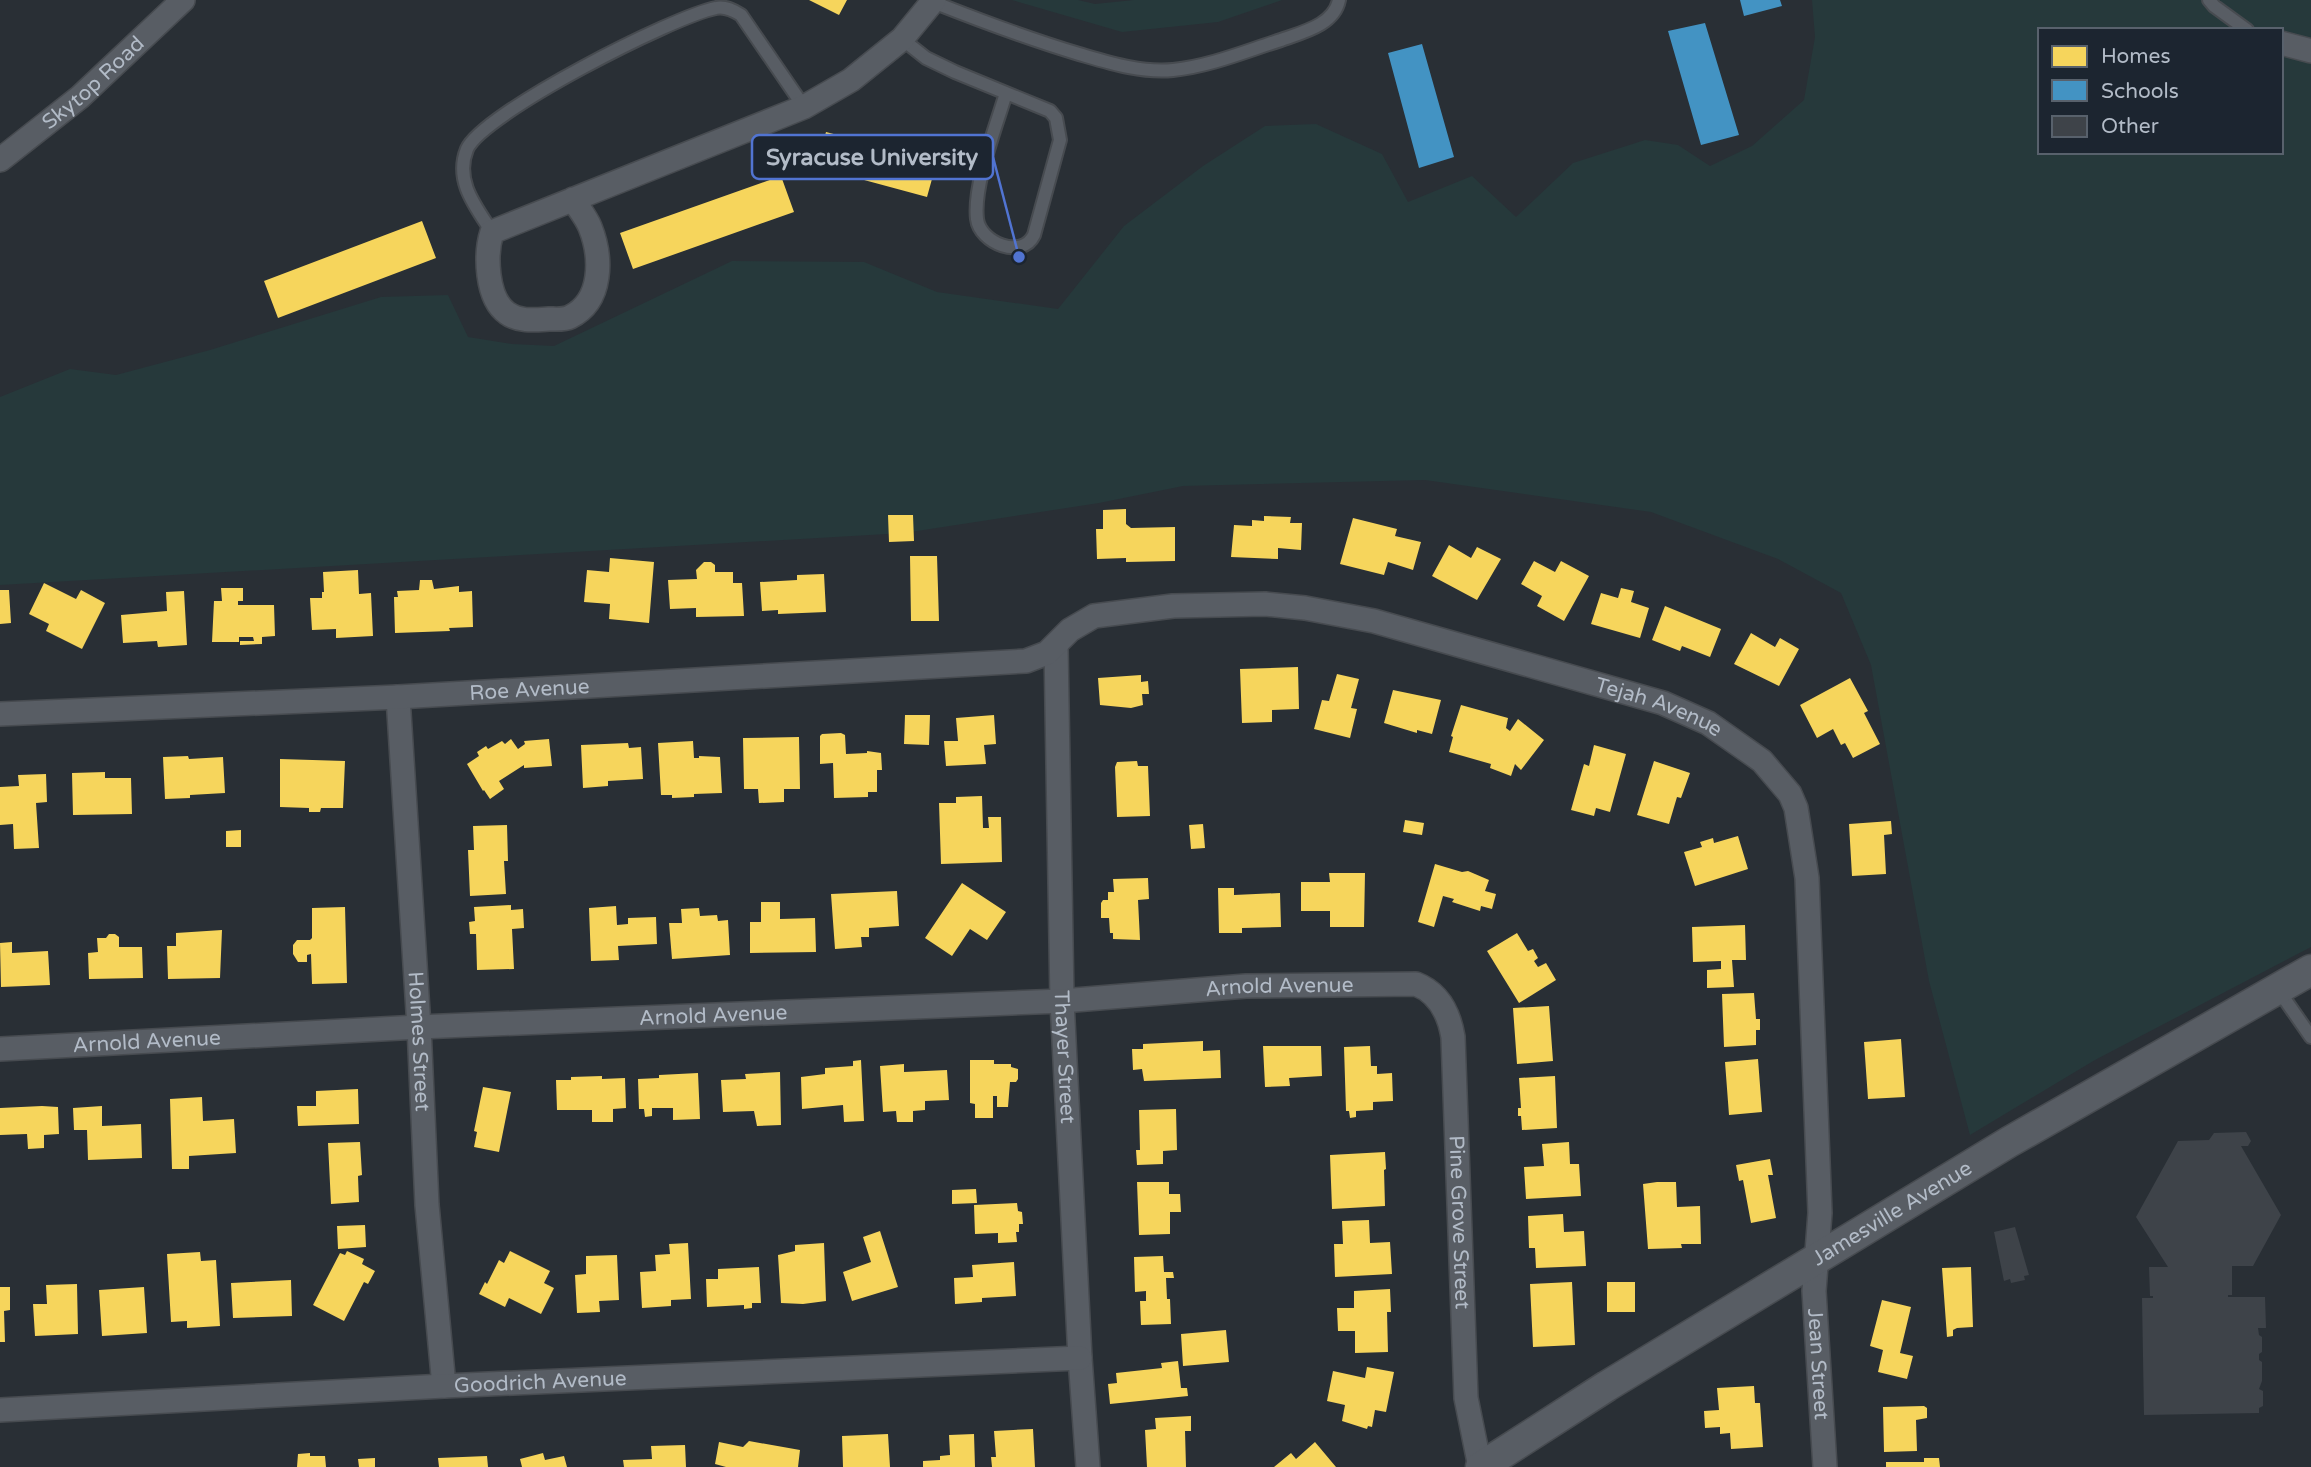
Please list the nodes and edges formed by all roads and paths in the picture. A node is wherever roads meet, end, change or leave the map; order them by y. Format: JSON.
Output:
{"nodes":[{"id":1,"x":183,"y":0,"type":"edge"},
{"id":2,"x":1339,"y":0,"type":"edge"},
{"id":3,"x":2209,"y":0,"type":"edge"},
{"id":4,"x":933,"y":1,"type":"edge"},
{"id":5,"x":2244,"y":28,"type":"edge"},
{"id":6,"x":902,"y":38,"type":"junction"},
{"id":7,"x":2283,"y":44,"type":"edge"},
{"id":8,"x":2311,"y":51,"type":"edge"},
{"id":9,"x":1006,"y":93,"type":"junction"},
{"id":10,"x":804,"y":107,"type":"junction"},
{"id":11,"x":0,"y":160,"type":"edge"},
{"id":12,"x":573,"y":200,"type":"junction"},
{"id":13,"x":492,"y":232,"type":"junction"},
{"id":14,"x":1056,"y":646,"type":"junction"},
{"id":15,"x":398,"y":696,"type":"junction"},
{"id":16,"x":0,"y":714,"type":"edge"},
{"id":17,"x":2311,"y":970,"type":"edge"},
{"id":18,"x":1425,"y":987,"type":"joint"},
{"id":19,"x":2277,"y":988,"type":"junction"},
{"id":20,"x":1062,"y":1001,"type":"junction"},
{"id":21,"x":419,"y":1027,"type":"junction"},
{"id":22,"x":2311,"y":1037,"type":"edge"},
{"id":23,"x":0,"y":1049,"type":"edge"},
{"id":24,"x":1816,"y":1260,"type":"junction"},
{"id":25,"x":1080,"y":1358,"type":"junction"},
{"id":26,"x":444,"y":1386,"type":"junction"},
{"id":27,"x":0,"y":1410,"type":"edge"},
{"id":28,"x":1088,"y":1467,"type":"edge"},
{"id":29,"x":1481,"y":1467,"type":"edge"},
{"id":30,"x":1825,"y":1467,"type":"edge"}],
"edges":[{"from":1,"to":11,"type":"street","name":"Skytop Road"},
{"from":2,"to":4,"type":"lane"},
{"from":3,"to":5,"type":"lane"},
{"from":4,"to":6,"type":"street"},
{"from":6,"to":9,"type":"lane"},
{"from":6,"to":10,"type":"street"},
{"from":7,"to":8,"type":"street"},
{"from":9,"to":9,"type":"lane"},
{"from":10,"to":12,"type":"street"},
{"from":10,"to":13,"type":"lane"},
{"from":12,"to":13,"type":"street"},
{"from":12,"to":13,"type":"street"},
{"from":14,"to":15,"type":"street","name":"Roe Avenue"},
{"from":14,"to":20,"type":"street","name":"Thayer Street"},
{"from":14,"to":24,"type":"street","name":"Tejah Avenue"},
{"from":15,"to":16,"type":"street","name":"Roe Avenue"},
{"from":15,"to":21,"type":"street","name":"Holmes Street"},
{"from":17,"to":19,"type":"street","name":"Jamesville Avenue"},
{"from":18,"to":20,"type":"street","name":"Arnold Avenue"},
{"from":18,"to":29,"type":"street","name":"Pine Grove Street"},
{"from":19,"to":22,"type":"lane"},
{"from":19,"to":24,"type":"street","name":"Jamesville Avenue"},
{"from":20,"to":21,"type":"street","name":"Arnold Avenue"},
{"from":20,"to":25,"type":"street","name":"Thayer Street"},
{"from":21,"to":23,"type":"street","name":"Arnold Avenue"},
{"from":21,"to":26,"type":"street","name":"Holmes Street"},
{"from":24,"to":29,"type":"street","name":"Jamesville Avenue"},
{"from":24,"to":30,"type":"street","name":"Jean Street"},
{"from":25,"to":26,"type":"street","name":"Goodrich Avenue"},
{"from":25,"to":28,"type":"street","name":"Thayer Street"},
{"from":26,"to":27,"type":"street","name":"Goodrich Avenue"}]}
